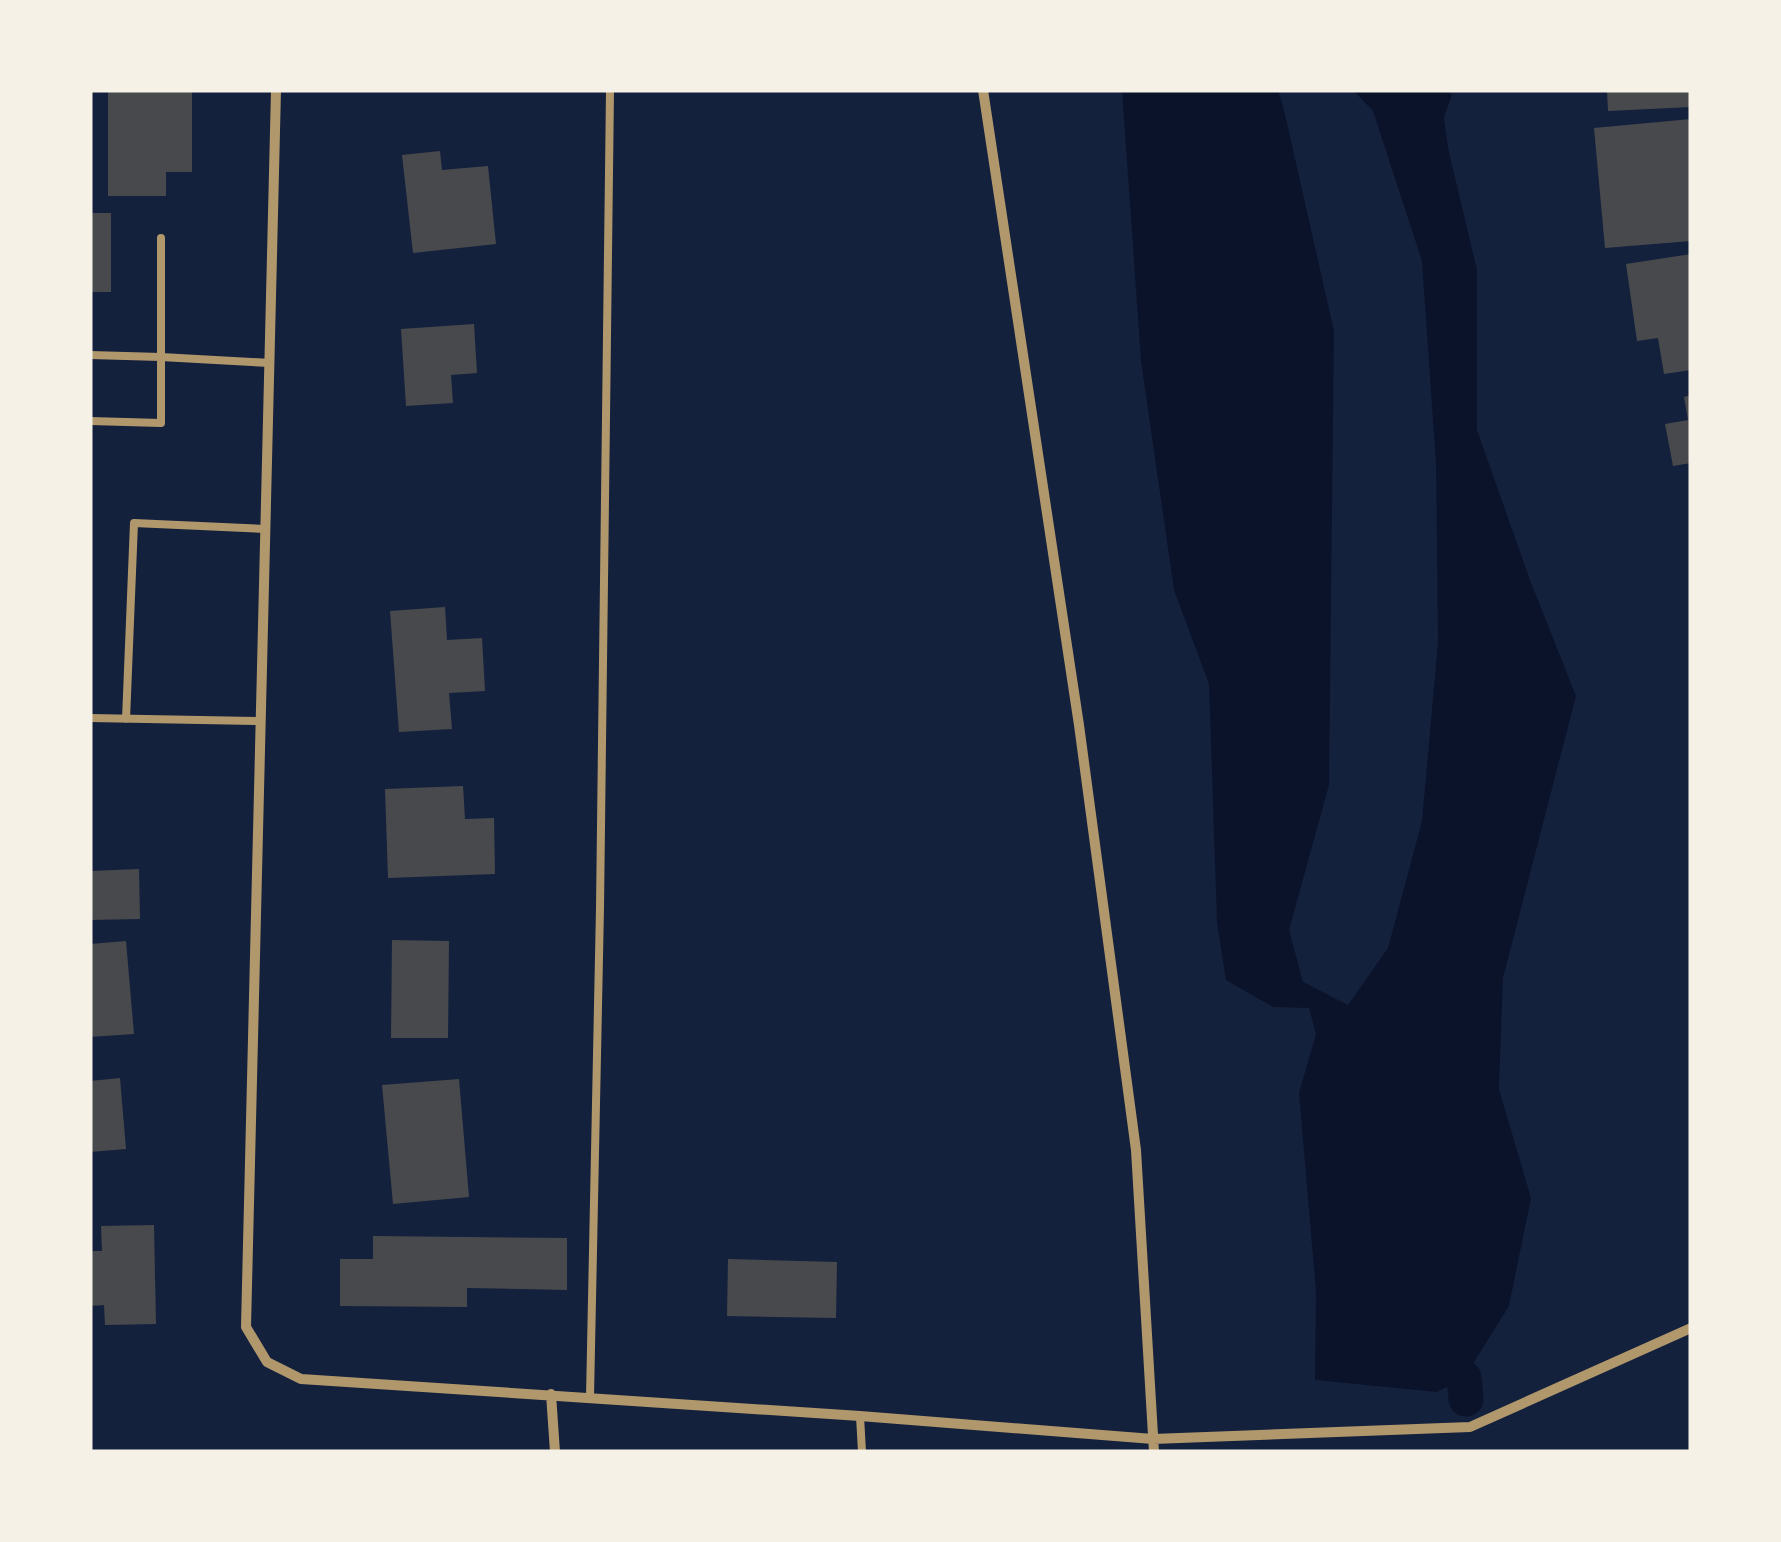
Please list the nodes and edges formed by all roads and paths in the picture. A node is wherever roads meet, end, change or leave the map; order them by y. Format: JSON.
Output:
{"nodes":[{"id":1,"x":276,"y":90,"type":"edge"},
{"id":2,"x":610,"y":90,"type":"edge"},
{"id":3,"x":983,"y":90,"type":"edge"},
{"id":4,"x":161,"y":238,"type":"dead end"},
{"id":5,"x":90,"y":355,"type":"edge"},
{"id":6,"x":161,"y":358,"type":"junction"},
{"id":7,"x":270,"y":363,"type":"junction"},
{"id":8,"x":90,"y":421,"type":"edge"},
{"id":9,"x":266,"y":529,"type":"junction"},
{"id":10,"x":90,"y":718,"type":"edge"},
{"id":11,"x":126,"y":719,"type":"junction"},
{"id":12,"x":261,"y":721,"type":"junction"},
{"id":13,"x":1691,"y":1328,"type":"edge"},
{"id":14,"x":551,"y":1394,"type":"junction"},
{"id":15,"x":590,"y":1397,"type":"junction"},
{"id":16,"x":860,"y":1416,"type":"junction"},
{"id":17,"x":1153,"y":1446,"type":"edge"},
{"id":18,"x":555,"y":1452,"type":"edge"},
{"id":19,"x":862,"y":1452,"type":"edge"}],
"edges":[{"from":1,"to":7,"type":"street"},
{"from":2,"to":15,"type":"lane"},
{"from":3,"to":17,"type":"street"},
{"from":4,"to":6,"type":"lane"},
{"from":5,"to":6,"type":"lane"},
{"from":6,"to":7,"type":"lane"},
{"from":6,"to":8,"type":"lane"},
{"from":7,"to":9,"type":"street"},
{"from":9,"to":11,"type":"lane"},
{"from":9,"to":12,"type":"street"},
{"from":10,"to":11,"type":"lane"},
{"from":11,"to":12,"type":"lane"},
{"from":12,"to":14,"type":"street"},
{"from":13,"to":17,"type":"street"},
{"from":14,"to":15,"type":"street"},
{"from":14,"to":18,"type":"street"},
{"from":15,"to":16,"type":"street"},
{"from":16,"to":17,"type":"street"},
{"from":16,"to":19,"type":"lane"}]}
